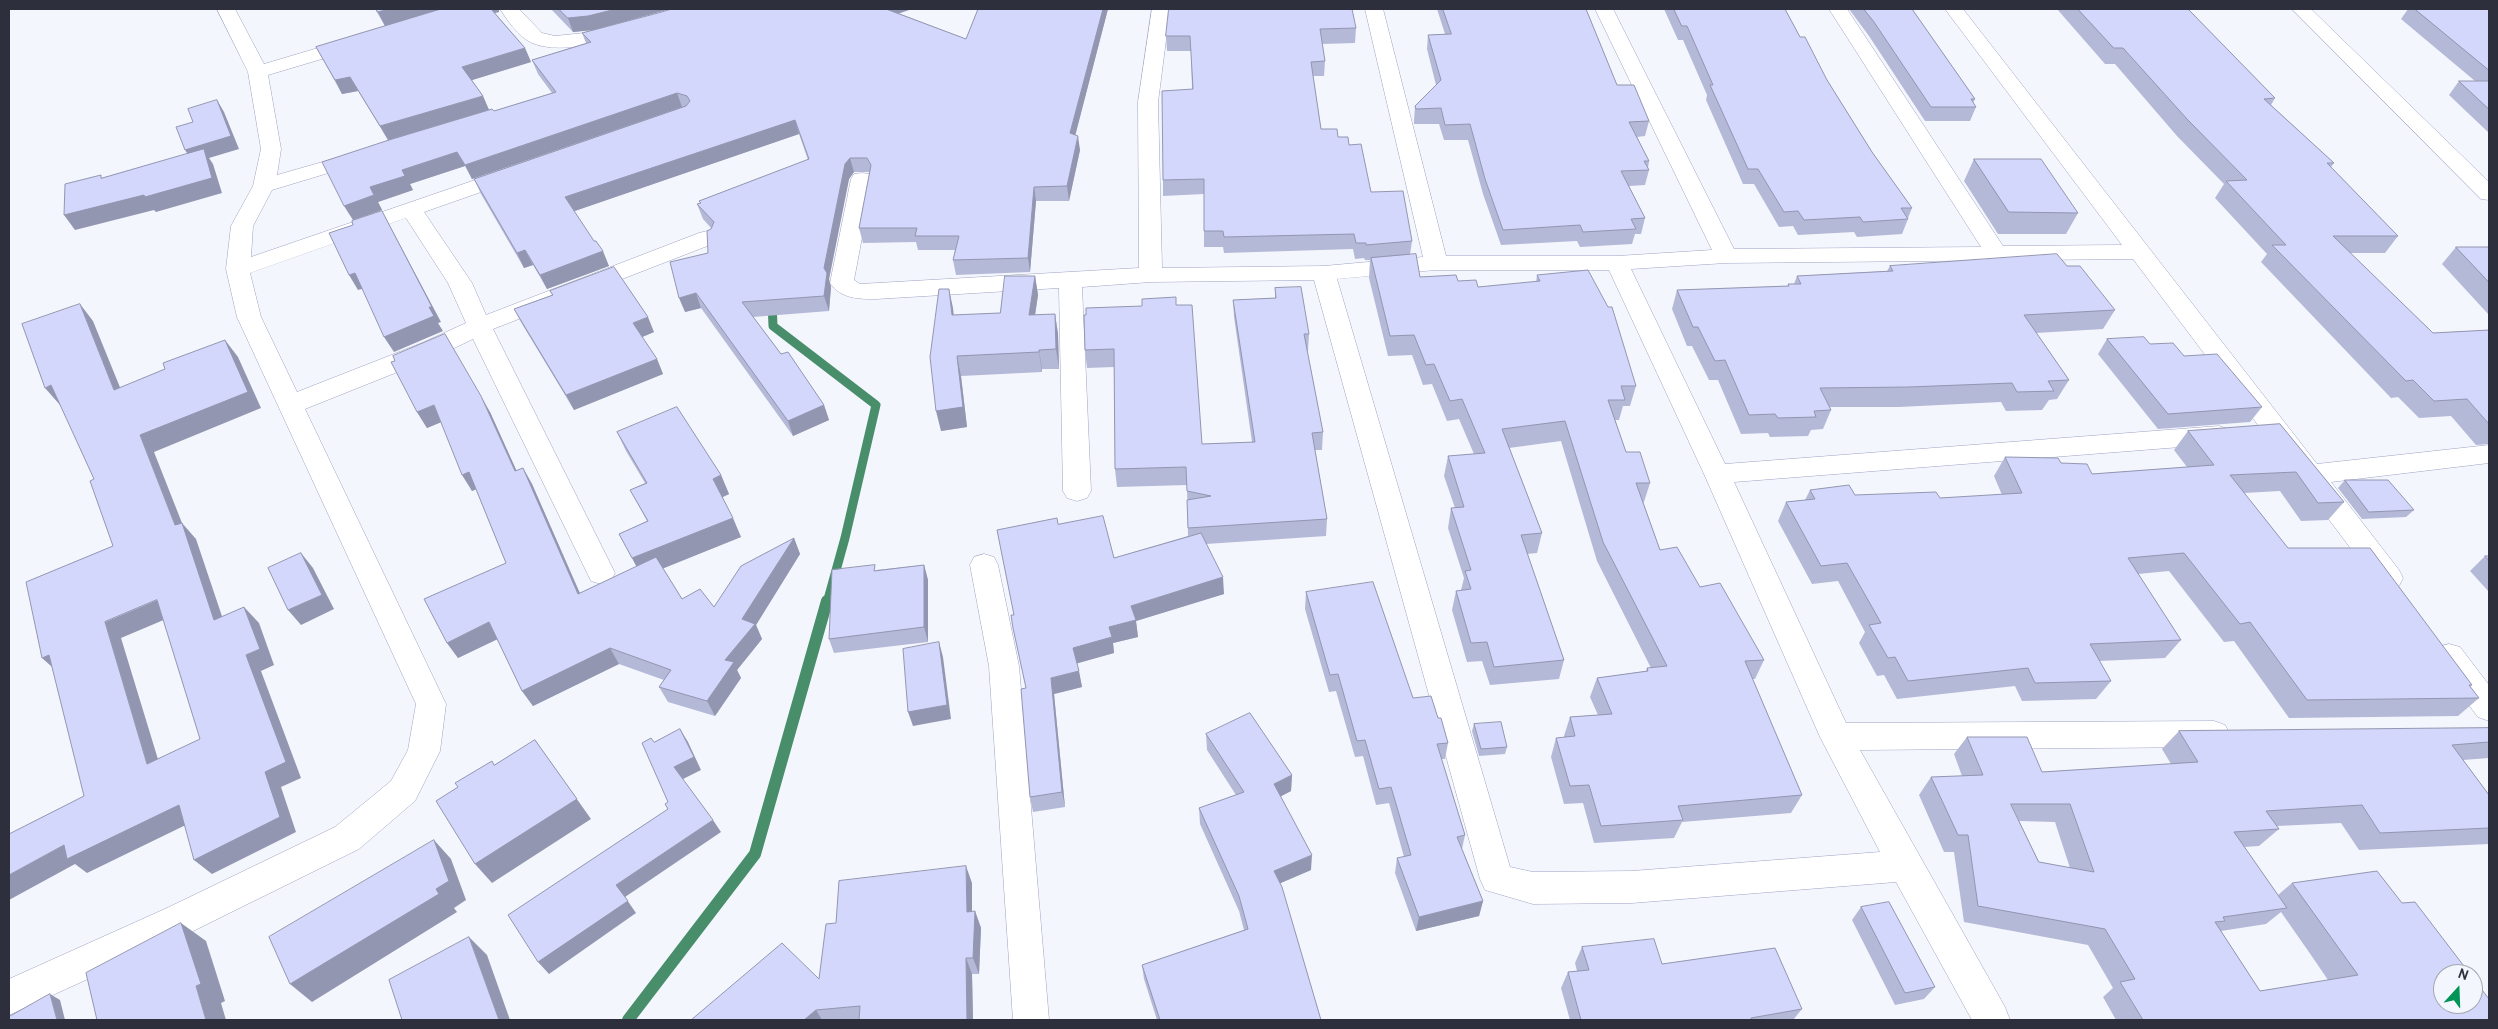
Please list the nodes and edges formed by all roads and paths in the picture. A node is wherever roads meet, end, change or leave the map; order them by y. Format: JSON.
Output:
{"nodes":[{"id":1,"x":226,"y":9,"type":"edge"},
{"id":2,"x":510,"y":9,"type":"edge"},
{"id":3,"x":694,"y":9,"type":"edge"},
{"id":4,"x":1161,"y":9,"type":"edge"},
{"id":5,"x":1374,"y":9,"type":"edge"},
{"id":6,"x":1604,"y":9,"type":"edge"},
{"id":7,"x":1838,"y":9,"type":"edge"},
{"id":8,"x":1954,"y":9,"type":"edge"},
{"id":9,"x":2301,"y":9,"type":"edge"},
{"id":10,"x":371,"y":38,"type":"edge"},
{"id":11,"x":258,"y":72,"type":"junction"},
{"id":12,"x":384,"y":150,"type":"edge"},
{"id":13,"x":533,"y":166,"type":"edge"},
{"id":14,"x":862,"y":179,"type":"dead end"},
{"id":15,"x":264,"y":186,"type":"junction"},
{"id":16,"x":2489,"y":194,"type":"edge"},
{"id":17,"x":411,"y":208,"type":"junction"},
{"id":18,"x":706,"y":238,"type":"edge"},
{"id":19,"x":2140,"y":252,"type":"junction"},
{"id":20,"x":1997,"y":254,"type":"junction"},
{"id":21,"x":1726,"y":256,"type":"junction"},
{"id":22,"x":1436,"y":263,"type":"junction"},
{"id":23,"x":1617,"y":263,"type":"junction"},
{"id":24,"x":238,"y":269,"type":"junction"},
{"id":25,"x":1324,"y":273,"type":"junction"},
{"id":26,"x":1152,"y":275,"type":"junction"},
{"id":27,"x":1070,"y":281,"type":"junction"},
{"id":28,"x":479,"y":326,"type":"junction"},
{"id":29,"x":292,"y":404,"type":"junction"},
{"id":30,"x":2276,"y":431,"type":"junction"},
{"id":31,"x":2489,"y":454,"type":"edge"},
{"id":32,"x":1718,"y":474,"type":"junction"},
{"id":33,"x":2310,"y":475,"type":"junction"},
{"id":34,"x":1076,"y":491,"type":"dead end"},
{"id":35,"x":984,"y":564,"type":"dead end"},
{"id":36,"x":600,"y":574,"type":"dead end"},
{"id":37,"x":2405,"y":599,"type":"edge"},
{"id":38,"x":2435,"y":638,"type":"edge"},
{"id":39,"x":2489,"y":708,"type":"edge"},
{"id":40,"x":2242,"y":734,"type":"edge"},
{"id":41,"x":1836,"y":737,"type":"junction"},
{"id":42,"x":1905,"y":866,"type":"junction"},
{"id":43,"x":9,"y":997,"type":"edge"},
{"id":44,"x":1031,"y":1020,"type":"edge"},
{"id":45,"x":1992,"y":1020,"type":"edge"}],
"edges":[{"from":1,"to":11,"type":"street"},
{"from":2,"to":3,"type":"street"},
{"from":4,"to":26,"type":"street"},
{"from":5,"to":22,"type":"street"},
{"from":6,"to":21,"type":"street"},
{"from":7,"to":20,"type":"street"},
{"from":8,"to":19,"type":"street"},
{"from":9,"to":16,"type":"street"},
{"from":10,"to":11,"type":"street"},
{"from":11,"to":15,"type":"street"},
{"from":12,"to":15,"type":"street"},
{"from":13,"to":17,"type":"street"},
{"from":14,"to":27,"type":"street"},
{"from":15,"to":24,"type":"street"},
{"from":17,"to":24,"type":"street"},
{"from":17,"to":28,"type":"street"},
{"from":18,"to":28,"type":"street"},
{"from":19,"to":20,"type":"street"},
{"from":19,"to":30,"type":"street"},
{"from":20,"to":21,"type":"street"},
{"from":21,"to":23,"type":"street"},
{"from":22,"to":23,"type":"street"},
{"from":22,"to":25,"type":"street"},
{"from":23,"to":32,"type":"street"},
{"from":24,"to":29,"type":"street"},
{"from":25,"to":26,"type":"street"},
{"from":25,"to":42,"type":"street"},
{"from":26,"to":27,"type":"street"},
{"from":27,"to":34,"type":"street"},
{"from":28,"to":29,"type":"street"},
{"from":28,"to":36,"type":"street"},
{"from":29,"to":43,"type":"street"},
{"from":30,"to":32,"type":"street"},
{"from":30,"to":33,"type":"street"},
{"from":31,"to":33,"type":"street"},
{"from":32,"to":41,"type":"street"},
{"from":33,"to":37,"type":"street"},
{"from":35,"to":44,"type":"street"},
{"from":38,"to":39,"type":"street"},
{"from":40,"to":41,"type":"street"},
{"from":41,"to":42,"type":"street"},
{"from":42,"to":45,"type":"street"}]}
